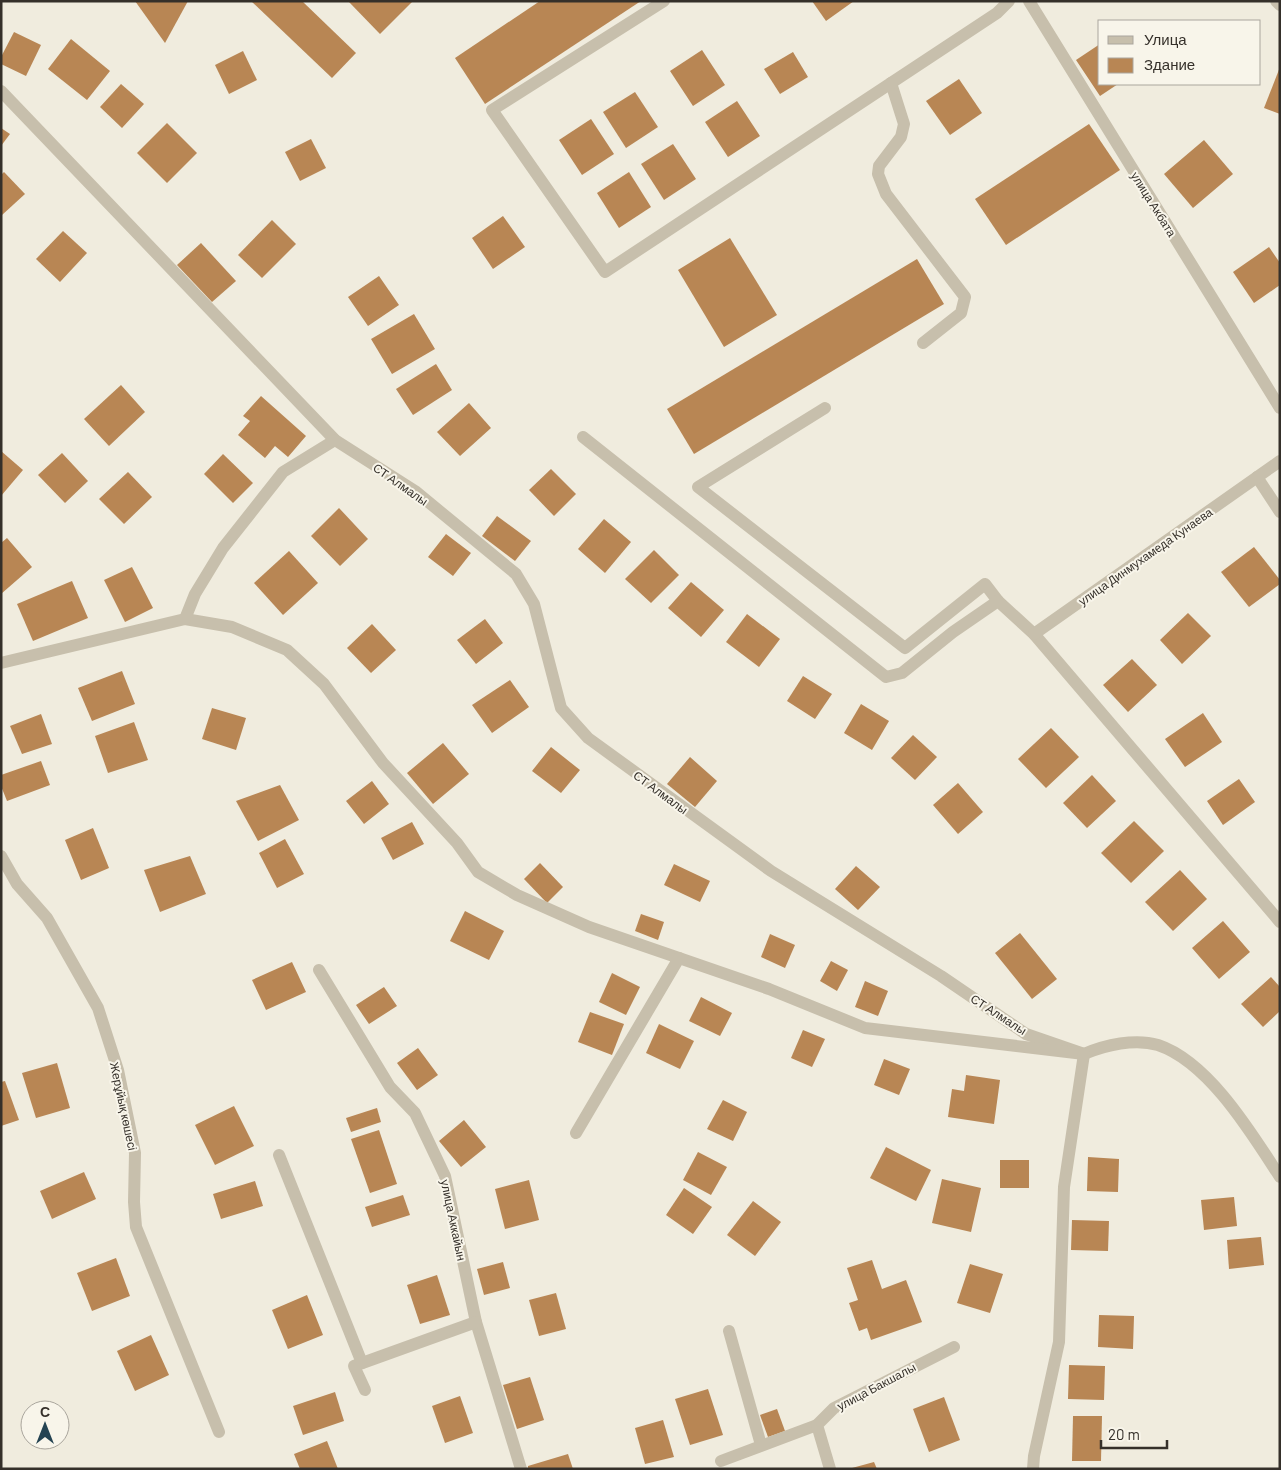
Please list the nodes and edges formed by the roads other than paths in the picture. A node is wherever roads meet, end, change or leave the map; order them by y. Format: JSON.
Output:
{"nodes":[{"id":1,"x":664,"y":1,"type":"edge"},
{"id":2,"x":1009,"y":1,"type":"edge"},
{"id":3,"x":1029,"y":1,"type":"edge"},
{"id":4,"x":1276,"y":1,"type":"edge"},
{"id":5,"x":1280,"y":5,"type":"edge"},
{"id":6,"x":891,"y":83,"type":"junction"},
{"id":7,"x":1,"y":91,"type":"edge"},
{"id":8,"x":924,"y":344,"type":"dead end"},
{"id":9,"x":825,"y":408,"type":"dead end"},
{"id":10,"x":1280,"y":408,"type":"edge"},
{"id":11,"x":583,"y":437,"type":"dead end"},
{"id":12,"x":335,"y":440,"type":"junction"},
{"id":13,"x":1280,"y":461,"type":"edge"},
{"id":14,"x":1257,"y":477,"type":"junction"},
{"id":15,"x":1280,"y":512,"type":"edge"},
{"id":16,"x":998,"y":601,"type":"junction"},
{"id":17,"x":185,"y":619,"type":"junction"},
{"id":18,"x":1034,"y":634,"type":"junction"},
{"id":19,"x":1,"y":663,"type":"edge"},
{"id":20,"x":1,"y":856,"type":"edge"},
{"id":21,"x":1280,"y":922,"type":"edge"},
{"id":22,"x":679,"y":958,"type":"junction"},
{"id":23,"x":319,"y":970,"type":"dead end"},
{"id":24,"x":1084,"y":1054,"type":"junction"},
{"id":25,"x":576,"y":1134,"type":"dead end"},
{"id":26,"x":279,"y":1155,"type":"dead end"},
{"id":27,"x":1280,"y":1177,"type":"edge"},
{"id":28,"x":476,"y":1322,"type":"junction"},
{"id":29,"x":729,"y":1331,"type":"dead end"},
{"id":30,"x":954,"y":1347,"type":"dead end"},
{"id":31,"x":362,"y":1363,"type":"junction"},
{"id":32,"x":365,"y":1390,"type":"dead end"},
{"id":33,"x":817,"y":1425,"type":"junction"},
{"id":34,"x":219,"y":1432,"type":"dead end"},
{"id":35,"x":761,"y":1446,"type":"junction"},
{"id":36,"x":721,"y":1461,"type":"dead end"},
{"id":37,"x":521,"y":1469,"type":"edge"},
{"id":38,"x":830,"y":1469,"type":"edge"},
{"id":39,"x":1033,"y":1469,"type":"edge"}],
"edges":[{"from":1,"to":6,"type":"street"},
{"from":2,"to":6,"type":"street"},
{"from":3,"to":10,"type":"street","name":"улица Акбата"},
{"from":4,"to":5,"type":"street"},
{"from":6,"to":8,"type":"street"},
{"from":7,"to":12,"type":"street","name":"СТ Алмалы"},
{"from":9,"to":16,"type":"street"},
{"from":11,"to":16,"type":"street"},
{"from":12,"to":17,"type":"street"},
{"from":12,"to":24,"type":"street","name":"СТ Алмалы"},
{"from":13,"to":14,"type":"street","name":"улица Динмухамеда Кунаева"},
{"from":14,"to":15,"type":"street"},
{"from":14,"to":18,"type":"street","name":"улица Динмухамеда Кунаева"},
{"from":16,"to":18,"type":"street"},
{"from":17,"to":19,"type":"street"},
{"from":17,"to":22,"type":"street"},
{"from":18,"to":21,"type":"street"},
{"from":20,"to":34,"type":"street","name":"Жерұйық көшесі"},
{"from":22,"to":24,"type":"street"},
{"from":22,"to":25,"type":"street"},
{"from":23,"to":28,"type":"street","name":"улица Аккайын"},
{"from":24,"to":27,"type":"street"},
{"from":24,"to":39,"type":"street"},
{"from":26,"to":31,"type":"street"},
{"from":28,"to":31,"type":"street"},
{"from":28,"to":37,"type":"street","name":"улица Аккайын"},
{"from":29,"to":35,"type":"street"},
{"from":30,"to":33,"type":"street","name":"улица Бакшалы"},
{"from":31,"to":32,"type":"street"},
{"from":33,"to":35,"type":"street"},
{"from":33,"to":38,"type":"street"},
{"from":35,"to":36,"type":"street"}]}
